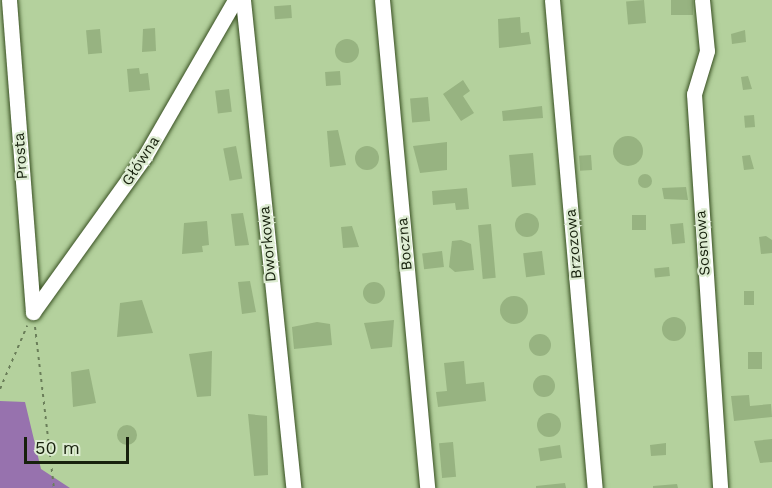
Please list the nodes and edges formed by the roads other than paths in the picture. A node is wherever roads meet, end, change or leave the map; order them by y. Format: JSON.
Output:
{"nodes":[{"id":1,"x":9,"y":0,"type":"edge"},
{"id":2,"x":234,"y":0,"type":"edge"},
{"id":3,"x":243,"y":0,"type":"edge"},
{"id":4,"x":382,"y":0,"type":"edge"},
{"id":5,"x":552,"y":0,"type":"edge"},
{"id":6,"x":702,"y":0,"type":"edge"},
{"id":7,"x":33,"y":312,"type":"joint"},
{"id":8,"x":292,"y":488,"type":"edge"},
{"id":9,"x":427,"y":488,"type":"edge"},
{"id":10,"x":595,"y":488,"type":"edge"},
{"id":11,"x":720,"y":488,"type":"edge"}],
"edges":[{"from":1,"to":7,"type":"street","name":"Prosta"},
{"from":2,"to":7,"type":"street","name":"Główna"},
{"from":3,"to":8,"type":"street","name":"Dworkowa"},
{"from":4,"to":9,"type":"street","name":"Boczna"},
{"from":5,"to":10,"type":"street","name":"Brzozowa"},
{"from":6,"to":11,"type":"street","name":"Sosnowa"}]}
